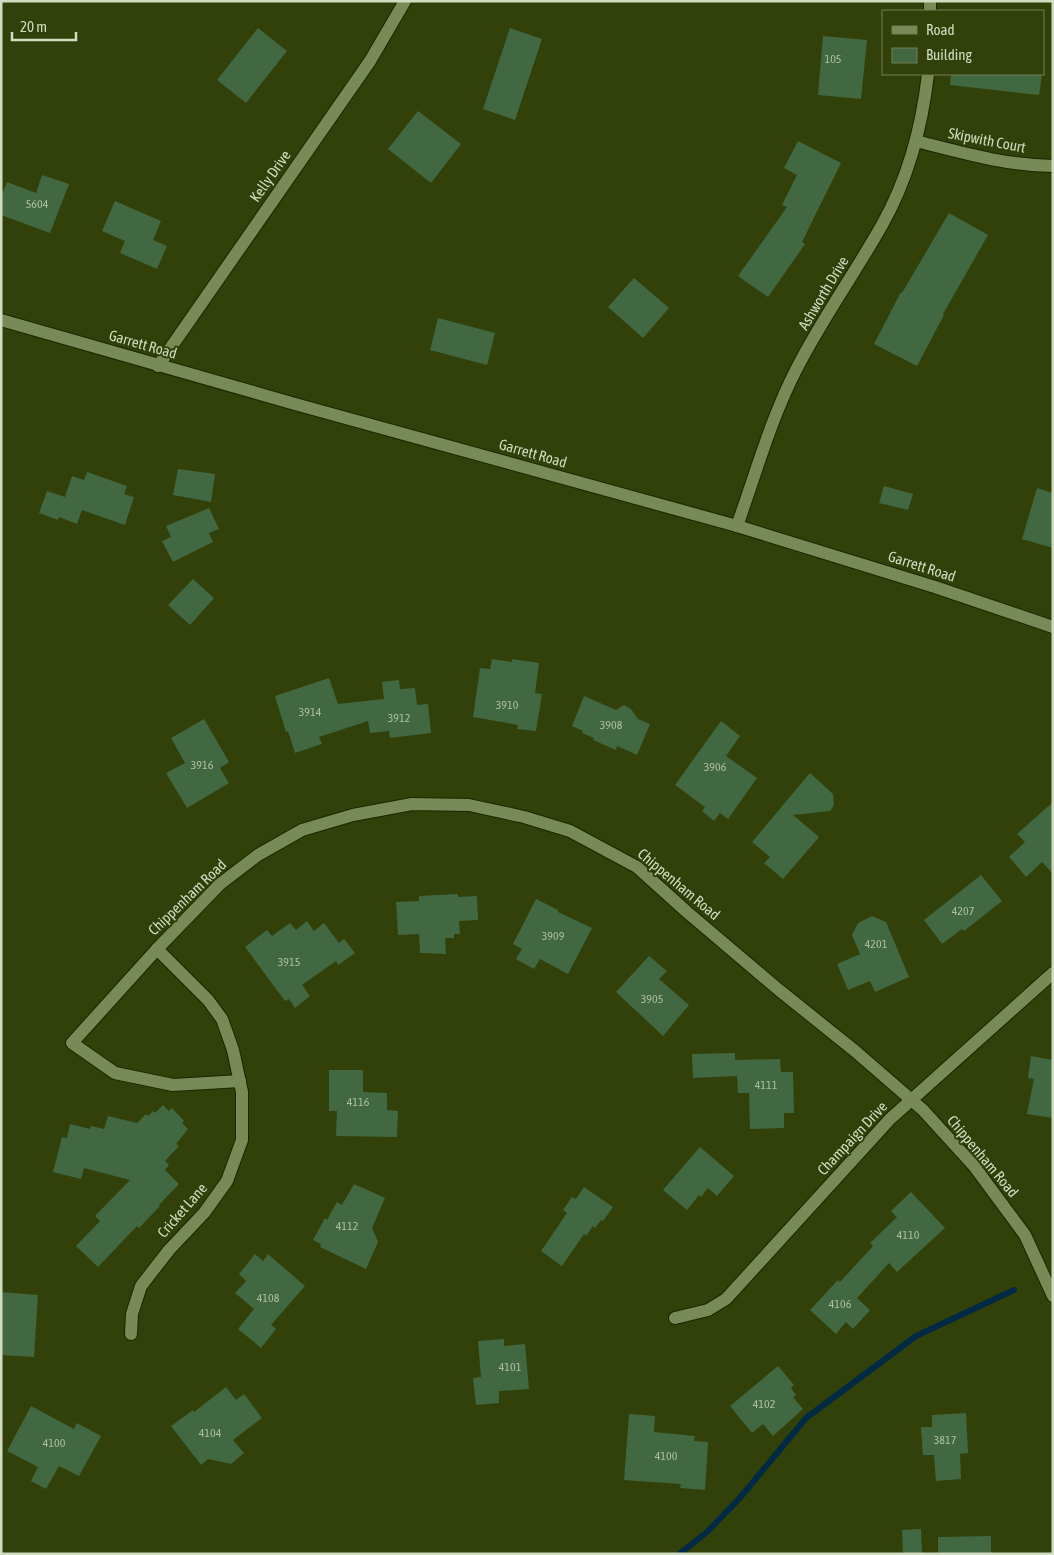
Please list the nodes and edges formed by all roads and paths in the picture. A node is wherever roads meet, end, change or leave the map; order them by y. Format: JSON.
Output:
{"nodes":[{"id":1,"x":405,"y":1,"type":"edge"},
{"id":2,"x":928,"y":75,"type":"edge"},
{"id":3,"x":916,"y":141,"type":"junction"},
{"id":4,"x":1053,"y":166,"type":"edge"},
{"id":5,"x":1,"y":320,"type":"edge"},
{"id":6,"x":158,"y":366,"type":"junction"},
{"id":7,"x":737,"y":526,"type":"junction"},
{"id":8,"x":1053,"y":627,"type":"edge"},
{"id":9,"x":157,"y":949,"type":"junction"},
{"id":10,"x":1053,"y":973,"type":"edge"},
{"id":11,"x":240,"y":1081,"type":"junction"},
{"id":12,"x":911,"y":1100,"type":"junction"},
{"id":13,"x":1053,"y":1296,"type":"edge"},
{"id":14,"x":676,"y":1318,"type":"dead end"},
{"id":15,"x":131,"y":1334,"type":"dead end"}],
"edges":[{"from":1,"to":6,"type":"street","name":"Kelly Drive"},
{"from":2,"to":3,"type":"street","name":"Ashworth Drive"},
{"from":3,"to":4,"type":"street","name":"Skipwith Court"},
{"from":3,"to":7,"type":"street","name":"Ashworth Drive"},
{"from":5,"to":6,"type":"street","name":"Garrett Road"},
{"from":6,"to":7,"type":"street","name":"Garrett Road"},
{"from":7,"to":8,"type":"street","name":"Garrett Road"},
{"from":9,"to":11,"type":"street","name":"Cricket Lane"},
{"from":9,"to":11,"type":"street","name":"Chippenham Road"},
{"from":9,"to":12,"type":"street","name":"Chippenham Road"},
{"from":10,"to":12,"type":"street","name":"Champaign Drive"},
{"from":11,"to":15,"type":"street","name":"Cricket Lane"},
{"from":12,"to":13,"type":"street","name":"Chippenham Road"},
{"from":12,"to":14,"type":"street","name":"Champaign Drive"}]}
